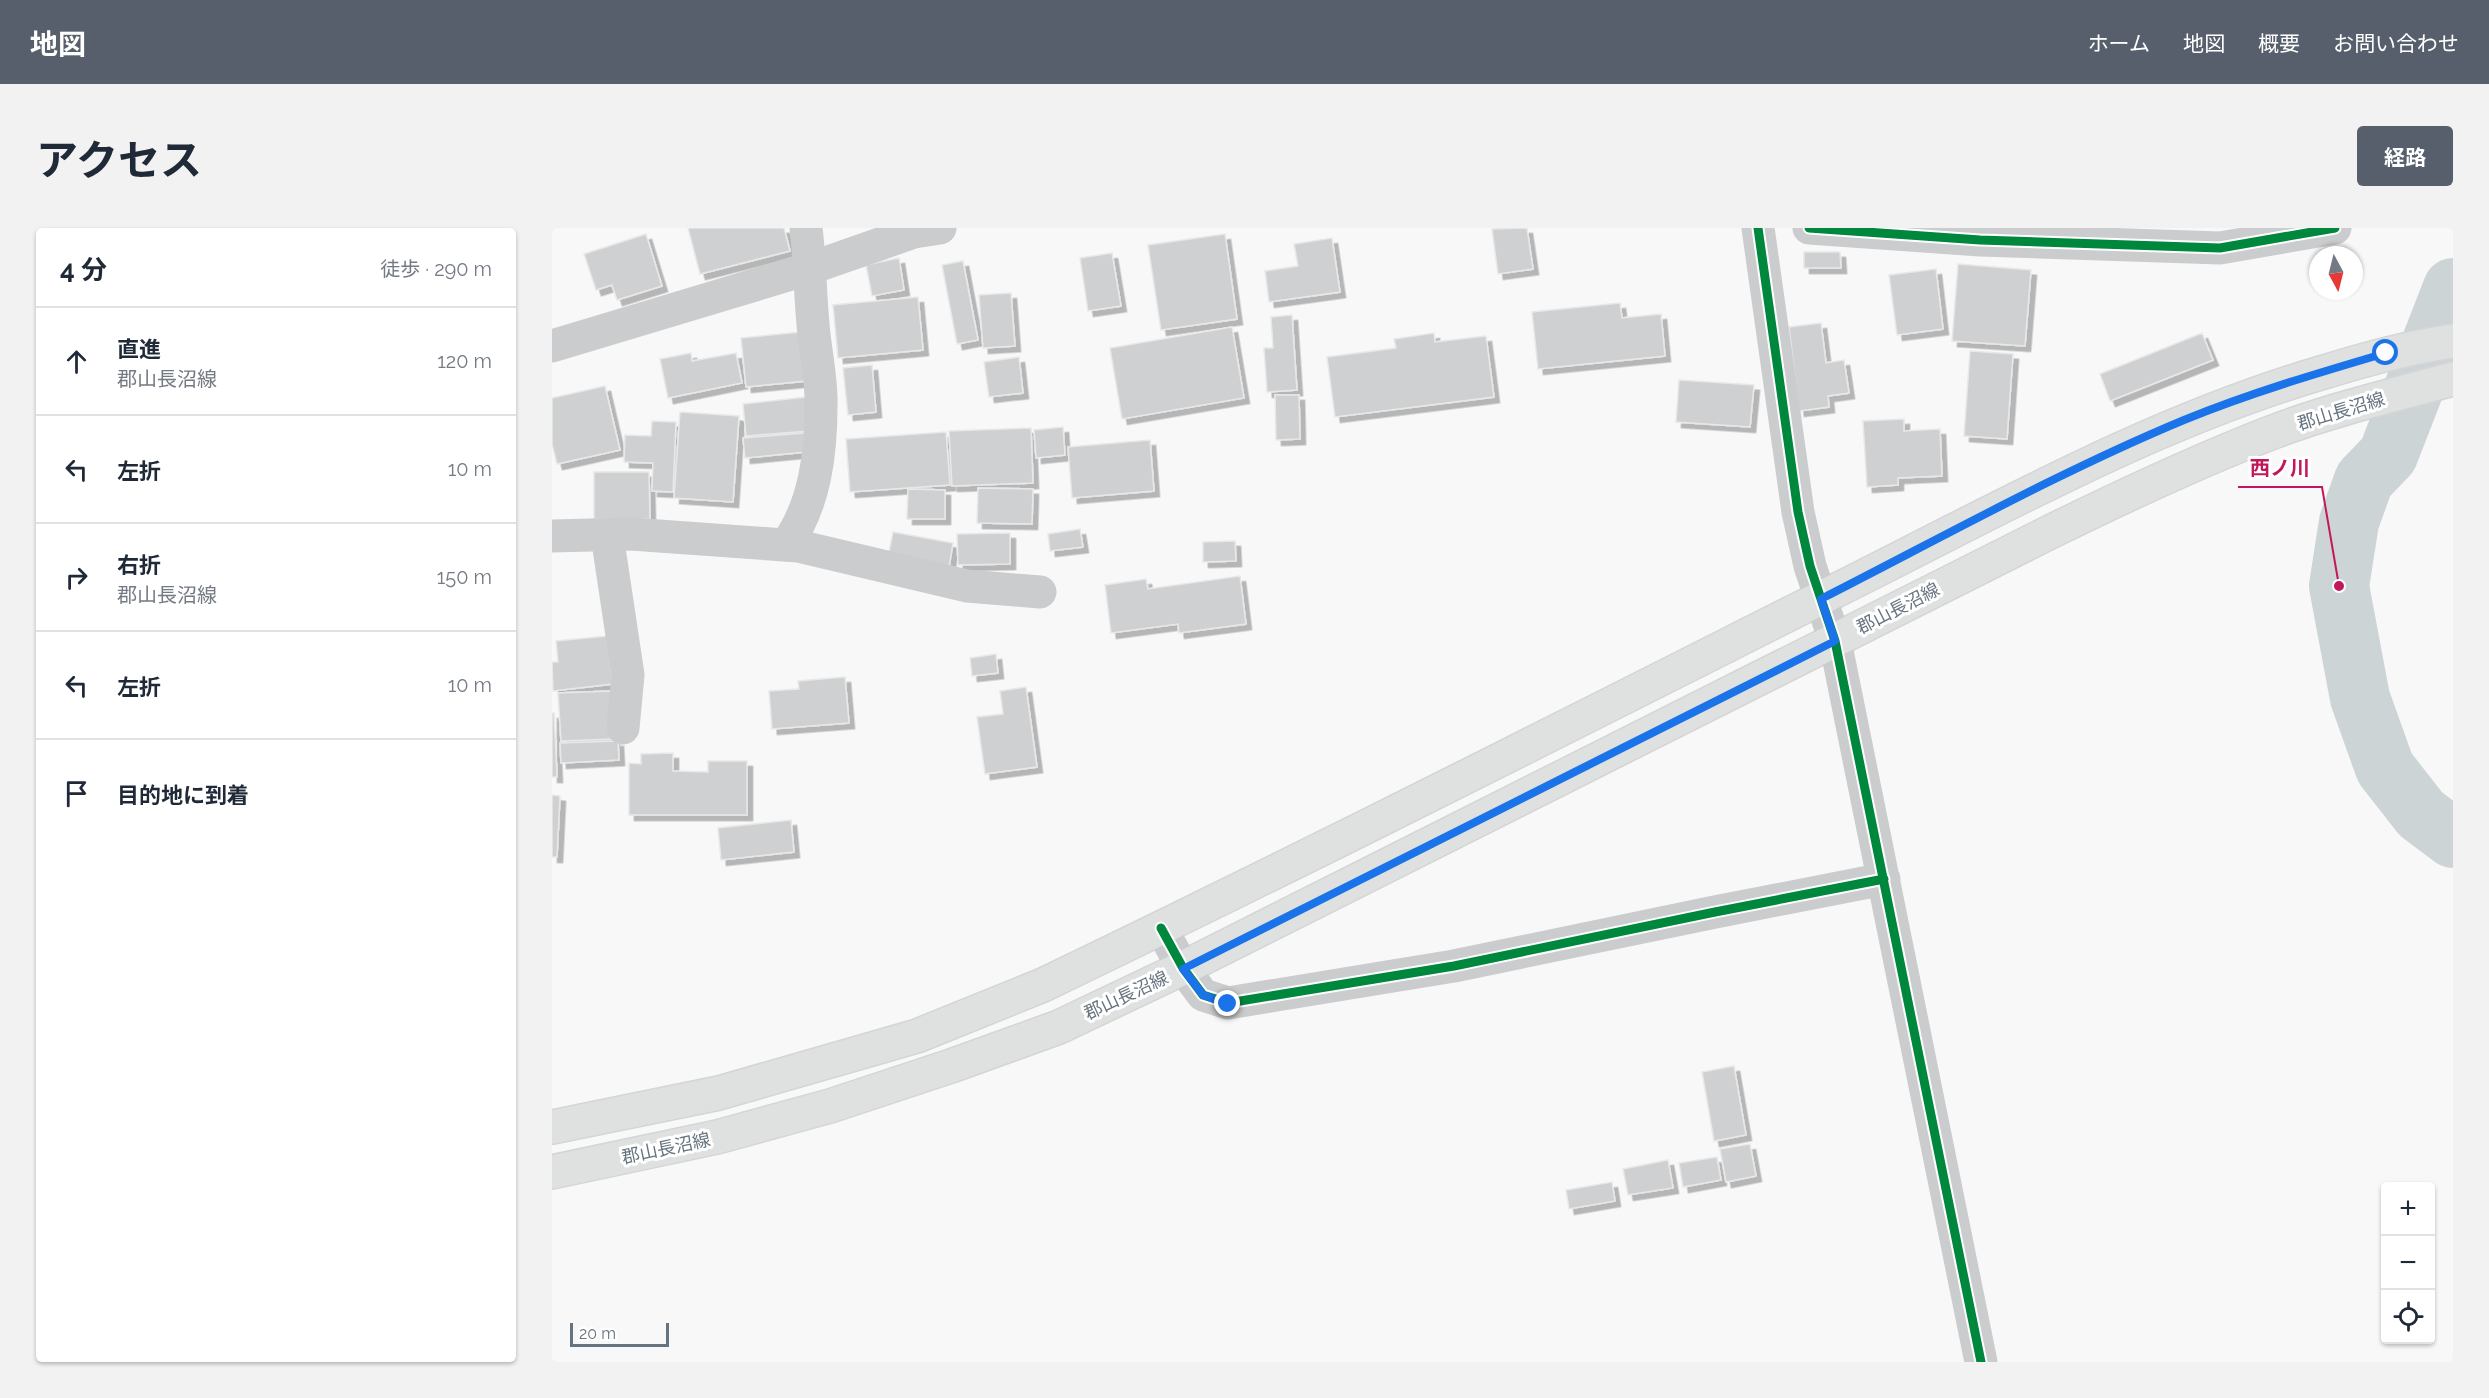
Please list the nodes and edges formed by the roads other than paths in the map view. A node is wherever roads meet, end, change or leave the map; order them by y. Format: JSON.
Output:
{"nodes":[{"id":1,"x":806,"y":228,"type":"edge"},
{"id":2,"x":940,"y":228,"type":"edge"},
{"id":3,"x":1758,"y":228,"type":"edge"},
{"id":4,"x":1809,"y":228,"type":"edge"},
{"id":5,"x":2336,"y":228,"type":"edge"},
{"id":6,"x":1882,"y":230,"type":"edge"},
{"id":7,"x":811,"y":268,"type":"junction"},
{"id":8,"x":2453,"y":341,"type":"edge"},
{"id":9,"x":552,"y":346,"type":"edge"},
{"id":10,"x":2453,"y":379,"type":"edge"},
{"id":11,"x":608,"y":534,"type":"junction"},
{"id":12,"x":552,"y":536,"type":"edge"},
{"id":13,"x":786,"y":545,"type":"junction"},
{"id":14,"x":1040,"y":592,"type":"dead end"},
{"id":15,"x":1821,"y":599,"type":"junction"},
{"id":16,"x":1835,"y":641,"type":"junction"},
{"id":17,"x":623,"y":728,"type":"dead end"},
{"id":18,"x":1884,"y":879,"type":"junction"},
{"id":19,"x":1161,"y":928,"type":"junction"},
{"id":20,"x":1183,"y":969,"type":"junction"},
{"id":21,"x":552,"y":1126,"type":"edge"},
{"id":22,"x":552,"y":1172,"type":"edge"},
{"id":23,"x":1981,"y":1362,"type":"edge"}],
"edges":[{"from":1,"to":7,"type":"street"},
{"from":2,"to":7,"type":"street"},
{"from":3,"to":15,"type":"street"},
{"from":4,"to":6,"type":"street"},
{"from":5,"to":6,"type":"street"},
{"from":7,"to":9,"type":"street"},
{"from":7,"to":13,"type":"street"},
{"from":8,"to":15,"type":"main road"},
{"from":10,"to":16,"type":"main road","name":"郡山長沼線"},
{"from":11,"to":12,"type":"street"},
{"from":11,"to":13,"type":"street"},
{"from":11,"to":17,"type":"street"},
{"from":13,"to":14,"type":"street"},
{"from":15,"to":16,"type":"street"},
{"from":15,"to":19,"type":"main road"},
{"from":16,"to":18,"type":"street"},
{"from":16,"to":20,"type":"main road","name":"郡山長沼線"},
{"from":18,"to":20,"type":"street"},
{"from":18,"to":23,"type":"street"},
{"from":19,"to":20,"type":"street"},
{"from":19,"to":21,"type":"main road"},
{"from":20,"to":22,"type":"main road","name":"郡山長沼線"}]}
